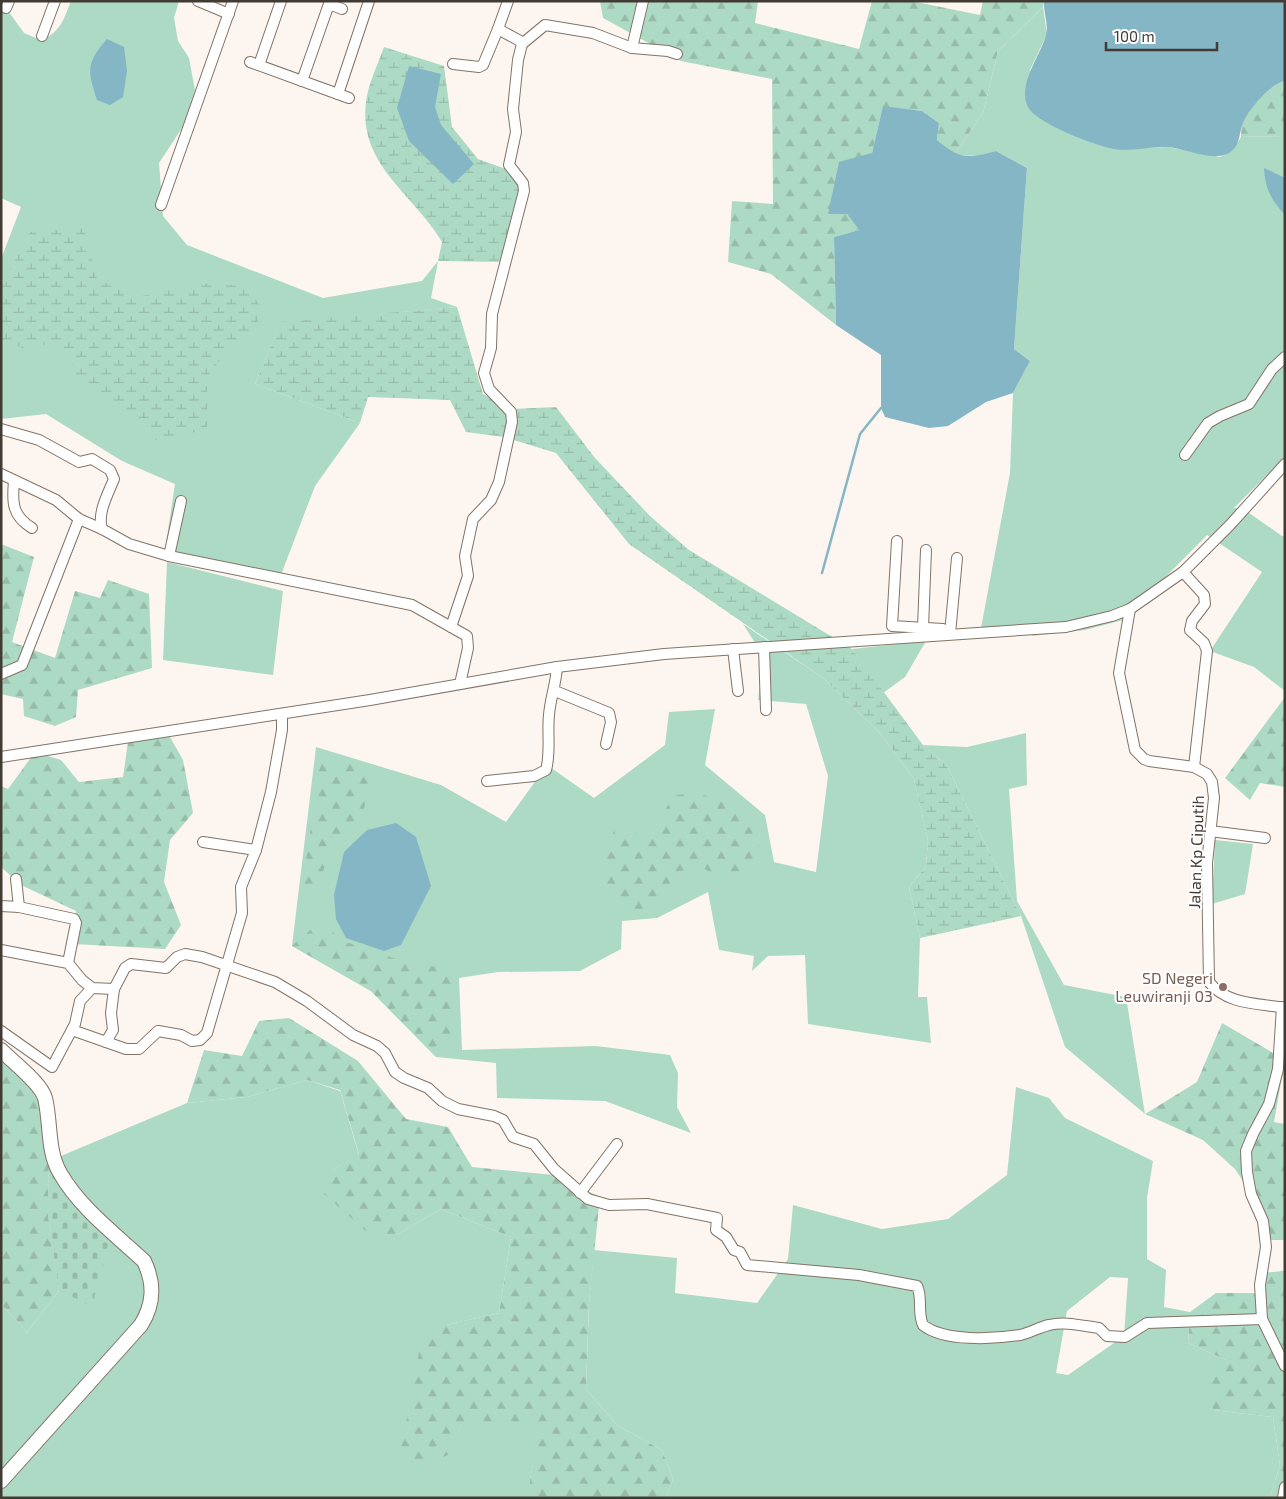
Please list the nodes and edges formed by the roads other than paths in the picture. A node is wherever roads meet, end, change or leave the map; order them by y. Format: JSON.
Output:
{"nodes":[{"id":1,"x":55,"y":1,"type":"edge"},
{"id":2,"x":198,"y":1,"type":"edge"},
{"id":3,"x":234,"y":1,"type":"edge"},
{"id":4,"x":281,"y":1,"type":"edge"},
{"id":5,"x":369,"y":1,"type":"edge"},
{"id":6,"x":508,"y":1,"type":"edge"},
{"id":7,"x":643,"y":1,"type":"edge"},
{"id":8,"x":329,"y":3,"type":"edge"},
{"id":9,"x":342,"y":9,"type":"dead end"},
{"id":10,"x":229,"y":14,"type":"junction"},
{"id":11,"x":498,"y":29,"type":"junction"},
{"id":12,"x":42,"y":36,"type":"dead end"},
{"id":13,"x":522,"y":44,"type":"junction"},
{"id":14,"x":632,"y":48,"type":"junction"},
{"id":15,"x":677,"y":54,"type":"dead end"},
{"id":16,"x":453,"y":64,"type":"dead end"},
{"id":17,"x":302,"y":80,"type":"junction"},
{"id":18,"x":338,"y":94,"type":"junction"},
{"id":19,"x":349,"y":98,"type":"dead end"},
{"id":20,"x":161,"y":205,"type":"dead end"},
{"id":21,"x":1285,"y":357,"type":"edge"},
{"id":22,"x":1,"y":429,"type":"edge"},
{"id":23,"x":1185,"y":455,"type":"dead end"},
{"id":24,"x":1285,"y":464,"type":"edge"},
{"id":25,"x":1,"y":474,"type":"edge"},
{"id":26,"x":14,"y":481,"type":"junction"},
{"id":27,"x":181,"y":501,"type":"dead end"},
{"id":28,"x":79,"y":519,"type":"junction"},
{"id":29,"x":32,"y":528,"type":"dead end"},
{"id":30,"x":102,"y":529,"type":"junction"},
{"id":31,"x":897,"y":541,"type":"dead end"},
{"id":32,"x":926,"y":550,"type":"dead end"},
{"id":33,"x":169,"y":556,"type":"junction"},
{"id":34,"x":957,"y":558,"type":"dead end"},
{"id":35,"x":1183,"y":572,"type":"junction"},
{"id":36,"x":1130,"y":609,"type":"junction"},
{"id":37,"x":451,"y":627,"type":"junction"},
{"id":38,"x":923,"y":628,"type":"junction"},
{"id":39,"x":950,"y":632,"type":"junction"},
{"id":40,"x":764,"y":647,"type":"junction"},
{"id":41,"x":733,"y":649,"type":"junction"},
{"id":42,"x":557,"y":668,"type":"junction"},
{"id":43,"x":1,"y":674,"type":"edge"},
{"id":44,"x":460,"y":684,"type":"junction"},
{"id":45,"x":555,"y":690,"type":"junction"},
{"id":46,"x":738,"y":691,"type":"dead end"},
{"id":47,"x":766,"y":710,"type":"dead end"},
{"id":48,"x":282,"y":714,"type":"junction"},
{"id":49,"x":606,"y":744,"type":"dead end"},
{"id":50,"x":1,"y":757,"type":"edge"},
{"id":51,"x":1194,"y":767,"type":"junction"},
{"id":52,"x":487,"y":782,"type":"dead end"},
{"id":53,"x":1210,"y":831,"type":"junction"},
{"id":54,"x":1264,"y":838,"type":"dead end"},
{"id":55,"x":203,"y":842,"type":"dead end"},
{"id":56,"x":256,"y":850,"type":"junction"},
{"id":57,"x":16,"y":879,"type":"dead end"},
{"id":58,"x":1,"y":906,"type":"edge"},
{"id":59,"x":19,"y":907,"type":"junction"},
{"id":60,"x":1,"y":950,"type":"edge"},
{"id":61,"x":68,"y":964,"type":"junction"},
{"id":62,"x":226,"y":966,"type":"junction"},
{"id":63,"x":92,"y":988,"type":"junction"},
{"id":64,"x":114,"y":989,"type":"junction"},
{"id":65,"x":1284,"y":1007,"type":"edge"},
{"id":66,"x":72,"y":1030,"type":"junction"},
{"id":67,"x":1,"y":1031,"type":"edge"},
{"id":68,"x":106,"y":1042,"type":"junction"},
{"id":69,"x":1,"y":1050,"type":"edge"},
{"id":70,"x":617,"y":1144,"type":"dead end"},
{"id":71,"x":580,"y":1193,"type":"junction"},
{"id":72,"x":1262,"y":1318,"type":"junction"},
{"id":73,"x":1285,"y":1366,"type":"edge"},
{"id":74,"x":1,"y":1481,"type":"edge"},
{"id":75,"x":1285,"y":1487,"type":"edge"},
{"id":76,"x":1283,"y":1498,"type":"edge"}],
"edges":[{"from":1,"to":12,"type":"street"},
{"from":2,"to":10,"type":"street"},
{"from":3,"to":10,"type":"street"},
{"from":4,"to":17,"type":"street"},
{"from":5,"to":18,"type":"street"},
{"from":6,"to":11,"type":"street"},
{"from":7,"to":14,"type":"street"},
{"from":8,"to":9,"type":"street"},
{"from":8,"to":17,"type":"street"},
{"from":10,"to":20,"type":"street"},
{"from":11,"to":13,"type":"street"},
{"from":11,"to":16,"type":"street"},
{"from":13,"to":14,"type":"street"},
{"from":13,"to":37,"type":"street"},
{"from":14,"to":15,"type":"street"},
{"from":17,"to":18,"type":"street"},
{"from":18,"to":19,"type":"street"},
{"from":21,"to":23,"type":"street"},
{"from":22,"to":30,"type":"street"},
{"from":24,"to":35,"type":"street"},
{"from":25,"to":26,"type":"street"},
{"from":26,"to":28,"type":"street"},
{"from":26,"to":29,"type":"street"},
{"from":27,"to":33,"type":"street"},
{"from":28,"to":30,"type":"street"},
{"from":28,"to":43,"type":"street"},
{"from":30,"to":33,"type":"street"},
{"from":31,"to":38,"type":"street"},
{"from":32,"to":38,"type":"street"},
{"from":33,"to":37,"type":"street"},
{"from":34,"to":39,"type":"street"},
{"from":35,"to":36,"type":"street"},
{"from":35,"to":51,"type":"street"},
{"from":36,"to":39,"type":"street"},
{"from":36,"to":51,"type":"street"},
{"from":37,"to":44,"type":"street"},
{"from":38,"to":39,"type":"street"},
{"from":39,"to":40,"type":"street"},
{"from":40,"to":41,"type":"street"},
{"from":40,"to":47,"type":"street"},
{"from":41,"to":42,"type":"street"},
{"from":41,"to":46,"type":"street"},
{"from":42,"to":44,"type":"street"},
{"from":42,"to":45,"type":"street"},
{"from":44,"to":48,"type":"street"},
{"from":45,"to":49,"type":"street"},
{"from":45,"to":52,"type":"street"},
{"from":48,"to":50,"type":"street"},
{"from":48,"to":56,"type":"street"},
{"from":51,"to":53,"type":"street","name":"Jalan Kp Ciputih"},
{"from":53,"to":54,"type":"street"},
{"from":53,"to":65,"type":"street","name":"Jalan Kp Ciputih"},
{"from":55,"to":56,"type":"street"},
{"from":56,"to":62,"type":"street"},
{"from":57,"to":59,"type":"street"},
{"from":58,"to":59,"type":"street"},
{"from":59,"to":61,"type":"street"},
{"from":60,"to":61,"type":"street"},
{"from":61,"to":63,"type":"street"},
{"from":62,"to":64,"type":"street"},
{"from":62,"to":68,"type":"street"},
{"from":62,"to":71,"type":"street"},
{"from":63,"to":64,"type":"street"},
{"from":63,"to":66,"type":"street"},
{"from":64,"to":68,"type":"street"},
{"from":65,"to":72,"type":"street"},
{"from":66,"to":67,"type":"street"},
{"from":66,"to":68,"type":"street"},
{"from":69,"to":74,"type":"main road"},
{"from":70,"to":71,"type":"street"},
{"from":71,"to":72,"type":"street"},
{"from":72,"to":73,"type":"street"},
{"from":75,"to":76,"type":"street"}]}
